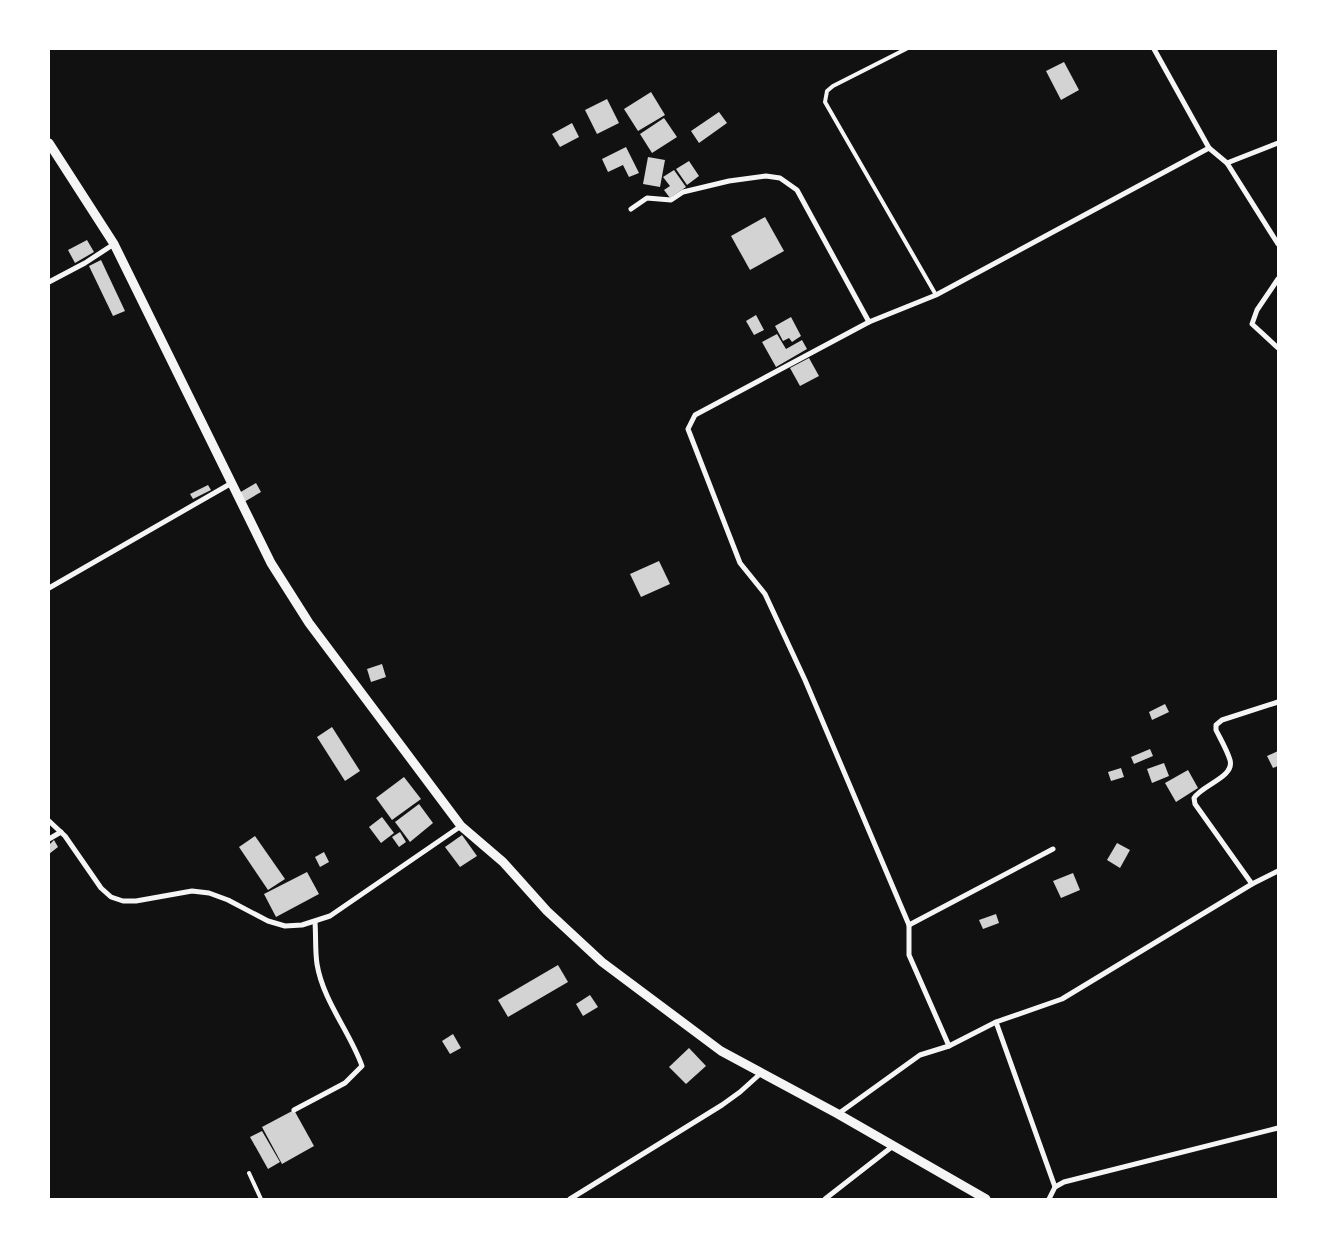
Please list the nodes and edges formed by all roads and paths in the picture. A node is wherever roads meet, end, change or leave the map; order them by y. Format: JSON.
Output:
{"nodes":[{"id":1,"x":906,"y":49,"type":"edge"},
{"id":2,"x":1154,"y":49,"type":"edge"},
{"id":3,"x":49,"y":143,"type":"edge"},
{"id":4,"x":1278,"y":143,"type":"edge"},
{"id":5,"x":1209,"y":148,"type":"junction"},
{"id":6,"x":1228,"y":163,"type":"junction"},
{"id":7,"x":631,"y":209,"type":"dead end"},
{"id":8,"x":114,"y":244,"type":"junction"},
{"id":9,"x":1278,"y":244,"type":"edge"},
{"id":10,"x":1278,"y":279,"type":"edge"},
{"id":11,"x":49,"y":282,"type":"edge"},
{"id":12,"x":936,"y":295,"type":"junction"},
{"id":13,"x":869,"y":322,"type":"junction"},
{"id":14,"x":1278,"y":348,"type":"edge"},
{"id":15,"x":230,"y":484,"type":"junction"},
{"id":16,"x":49,"y":588,"type":"edge"},
{"id":17,"x":1278,"y":702,"type":"edge"},
{"id":18,"x":49,"y":820,"type":"edge"},
{"id":19,"x":461,"y":826,"type":"junction"},
{"id":20,"x":61,"y":832,"type":"junction"},
{"id":21,"x":49,"y":839,"type":"edge"},
{"id":22,"x":1053,"y":849,"type":"dead end"},
{"id":23,"x":1278,"y":871,"type":"edge"},
{"id":24,"x":1252,"y":884,"type":"junction"},
{"id":25,"x":315,"y":922,"type":"junction"},
{"id":26,"x":909,"y":925,"type":"junction"},
{"id":27,"x":996,"y":1022,"type":"junction"},
{"id":28,"x":950,"y":1046,"type":"junction"},
{"id":29,"x":760,"y":1074,"type":"junction"},
{"id":30,"x":294,"y":1110,"type":"dead end"},
{"id":31,"x":838,"y":1114,"type":"junction"},
{"id":32,"x":1278,"y":1128,"type":"edge"},
{"id":33,"x":893,"y":1146,"type":"junction"},
{"id":34,"x":249,"y":1173,"type":"dead end"},
{"id":35,"x":1054,"y":1187,"type":"junction"},
{"id":36,"x":974,"y":1197,"type":"edge"},
{"id":37,"x":261,"y":1199,"type":"edge"},
{"id":38,"x":570,"y":1199,"type":"edge"},
{"id":39,"x":824,"y":1199,"type":"edge"},
{"id":40,"x":986,"y":1199,"type":"edge"},
{"id":41,"x":1049,"y":1199,"type":"edge"}],
"edges":[{"from":1,"to":12,"type":"lane"},
{"from":2,"to":5,"type":"street"},
{"from":3,"to":8,"type":"street"},
{"from":4,"to":6,"type":"street"},
{"from":5,"to":6,"type":"street"},
{"from":5,"to":12,"type":"street"},
{"from":6,"to":9,"type":"street"},
{"from":7,"to":13,"type":"street"},
{"from":8,"to":11,"type":"street"},
{"from":8,"to":15,"type":"street"},
{"from":10,"to":14,"type":"street"},
{"from":12,"to":13,"type":"street"},
{"from":13,"to":26,"type":"street"},
{"from":15,"to":16,"type":"street"},
{"from":15,"to":19,"type":"street"},
{"from":17,"to":24,"type":"street"},
{"from":18,"to":20,"type":"street"},
{"from":19,"to":25,"type":"street"},
{"from":19,"to":29,"type":"street"},
{"from":20,"to":21,"type":"street"},
{"from":20,"to":25,"type":"street"},
{"from":22,"to":26,"type":"street"},
{"from":23,"to":24,"type":"street"},
{"from":24,"to":27,"type":"street"},
{"from":25,"to":30,"type":"street"},
{"from":26,"to":28,"type":"street"},
{"from":27,"to":28,"type":"street"},
{"from":27,"to":35,"type":"street"},
{"from":28,"to":31,"type":"street"},
{"from":29,"to":31,"type":"street"},
{"from":29,"to":38,"type":"street"},
{"from":31,"to":33,"type":"street"},
{"from":32,"to":35,"type":"street"},
{"from":33,"to":36,"type":"street"},
{"from":33,"to":39,"type":"street"},
{"from":34,"to":37,"type":"lane"},
{"from":35,"to":41,"type":"street"},
{"from":36,"to":40,"type":"street"}]}
